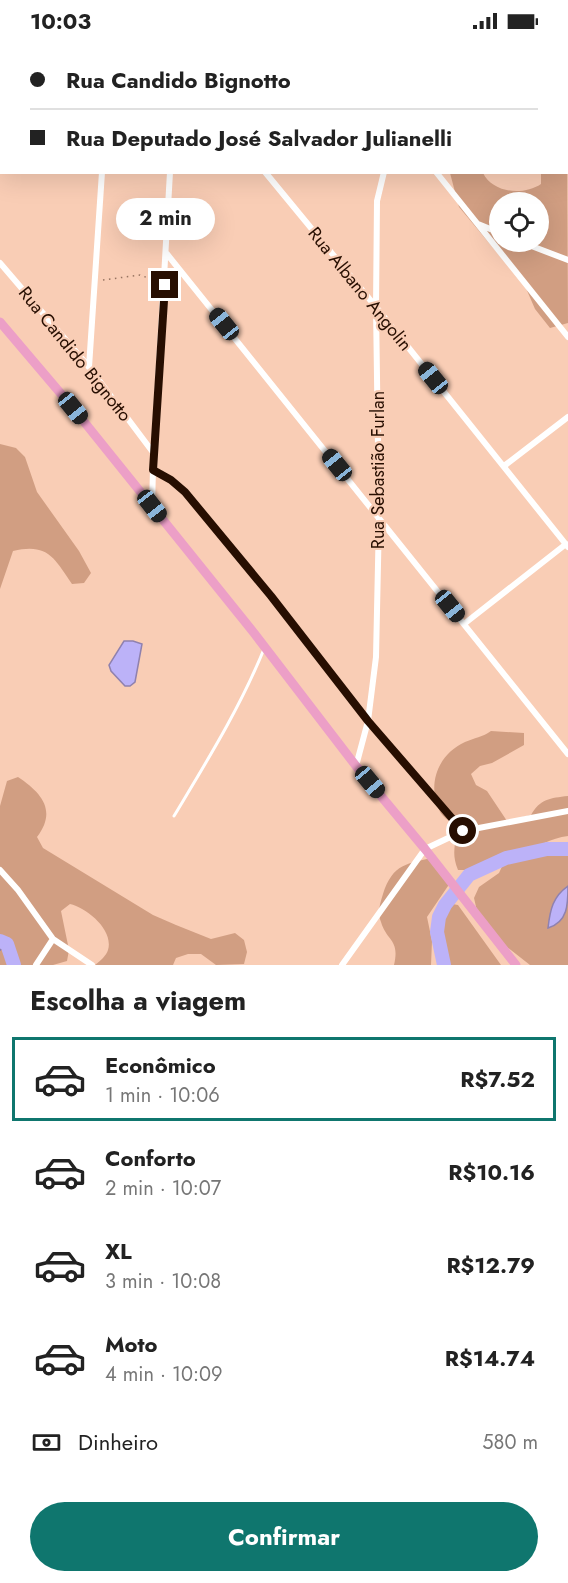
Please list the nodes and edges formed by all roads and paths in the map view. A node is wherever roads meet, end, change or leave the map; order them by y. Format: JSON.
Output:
{"nodes":[{"id":1,"x":102,"y":174,"type":"edge"},
{"id":2,"x":170,"y":174,"type":"edge"},
{"id":3,"x":266,"y":174,"type":"edge"},
{"id":4,"x":384,"y":174,"type":"edge"},
{"id":5,"x":438,"y":174,"type":"edge"},
{"id":6,"x":477,"y":224,"type":"junction"},
{"id":7,"x":489,"y":229,"type":"edge"},
{"id":8,"x":547,"y":252,"type":"edge"},
{"id":9,"x":167,"y":254,"type":"junction"},
{"id":10,"x":568,"y":260,"type":"edge"},
{"id":11,"x":0,"y":263,"type":"edge"},
{"id":12,"x":96,"y":281,"type":"junction"},
{"id":13,"x":165,"y":285,"type":"junction"},
{"id":14,"x":376,"y":307,"type":"junction"},
{"id":15,"x":0,"y":322,"type":"edge"},
{"id":16,"x":568,"y":337,"type":"edge"},
{"id":17,"x":89,"y":367,"type":"junction"},
{"id":18,"x":568,"y":417,"type":"edge"},
{"id":19,"x":153,"y":452,"type":"junction"},
{"id":20,"x":504,"y":466,"type":"junction"},
{"id":21,"x":153,"y":470,"type":"junction"},
{"id":22,"x":152,"y":506,"type":"junction"},
{"id":23,"x":379,"y":518,"type":"junction"},
{"id":24,"x":567,"y":546,"type":"edge"},
{"id":25,"x":464,"y":624,"type":"junction"},
{"id":26,"x":265,"y":648,"type":"junction"},
{"id":27,"x":368,"y":721,"type":"junction"},
{"id":28,"x":568,"y":754,"type":"edge"},
{"id":29,"x":356,"y":766,"type":"junction"},
{"id":30,"x":568,"y":812,"type":"edge"},
{"id":31,"x":174,"y":816,"type":"dead end"},
{"id":32,"x":463,"y":831,"type":"junction"},
{"id":33,"x":425,"y":849,"type":"junction"},
{"id":34,"x":0,"y":870,"type":"edge"},
{"id":35,"x":53,"y":939,"type":"junction"},
{"id":36,"x":501,"y":947,"type":"junction"},
{"id":37,"x":36,"y":965,"type":"edge"},
{"id":38,"x":92,"y":965,"type":"edge"},
{"id":39,"x":342,"y":965,"type":"edge"},
{"id":40,"x":511,"y":965,"type":"edge"},
{"id":41,"x":516,"y":965,"type":"edge"}],
"edges":[{"from":1,"to":12,"type":"street"},
{"from":2,"to":9,"type":"street"},
{"from":3,"to":14,"type":"street","name":"Rua Albano Angolin"},
{"from":4,"to":14,"type":"street","name":"Rua Sebastião Furlan"},
{"from":5,"to":6,"type":"street"},
{"from":6,"to":7,"type":"street"},
{"from":6,"to":16,"type":"street"},
{"from":8,"to":10,"type":"street"},
{"from":9,"to":13,"type":"street"},
{"from":9,"to":23,"type":"street"},
{"from":11,"to":17,"type":"street","name":"Rua Candido Bignotto"},
{"from":12,"to":13,"type":"path"},
{"from":12,"to":17,"type":"street"},
{"from":13,"to":19,"type":"street"},
{"from":14,"to":20,"type":"street","name":"Rua Albano Angolin"},
{"from":14,"to":23,"type":"street","name":"Rua Sebastião Furlan"},
{"from":15,"to":22,"type":"main road"},
{"from":17,"to":19,"type":"street","name":"Rua Candido Bignotto"},
{"from":18,"to":20,"type":"street"},
{"from":19,"to":21,"type":"street"},
{"from":20,"to":24,"type":"street","name":"Rua Albano Angolin"},
{"from":21,"to":22,"type":"street"},
{"from":21,"to":27,"type":"street"},
{"from":22,"to":26,"type":"main road"},
{"from":23,"to":25,"type":"street"},
{"from":23,"to":27,"type":"street","name":"Rua Sebastião Furlan"},
{"from":24,"to":25,"type":"street"},
{"from":25,"to":28,"type":"street"},
{"from":26,"to":29,"type":"main road"},
{"from":26,"to":31,"type":"lane"},
{"from":27,"to":29,"type":"street","name":"Rua Sebastião Furlan"},
{"from":27,"to":32,"type":"street"},
{"from":29,"to":33,"type":"main road"},
{"from":30,"to":32,"type":"street"},
{"from":32,"to":33,"type":"street"},
{"from":33,"to":36,"type":"main road"},
{"from":33,"to":39,"type":"street"},
{"from":34,"to":35,"type":"street"},
{"from":35,"to":37,"type":"street"},
{"from":35,"to":38,"type":"street"},
{"from":36,"to":40,"type":"street"},
{"from":36,"to":41,"type":"main road"}]}
